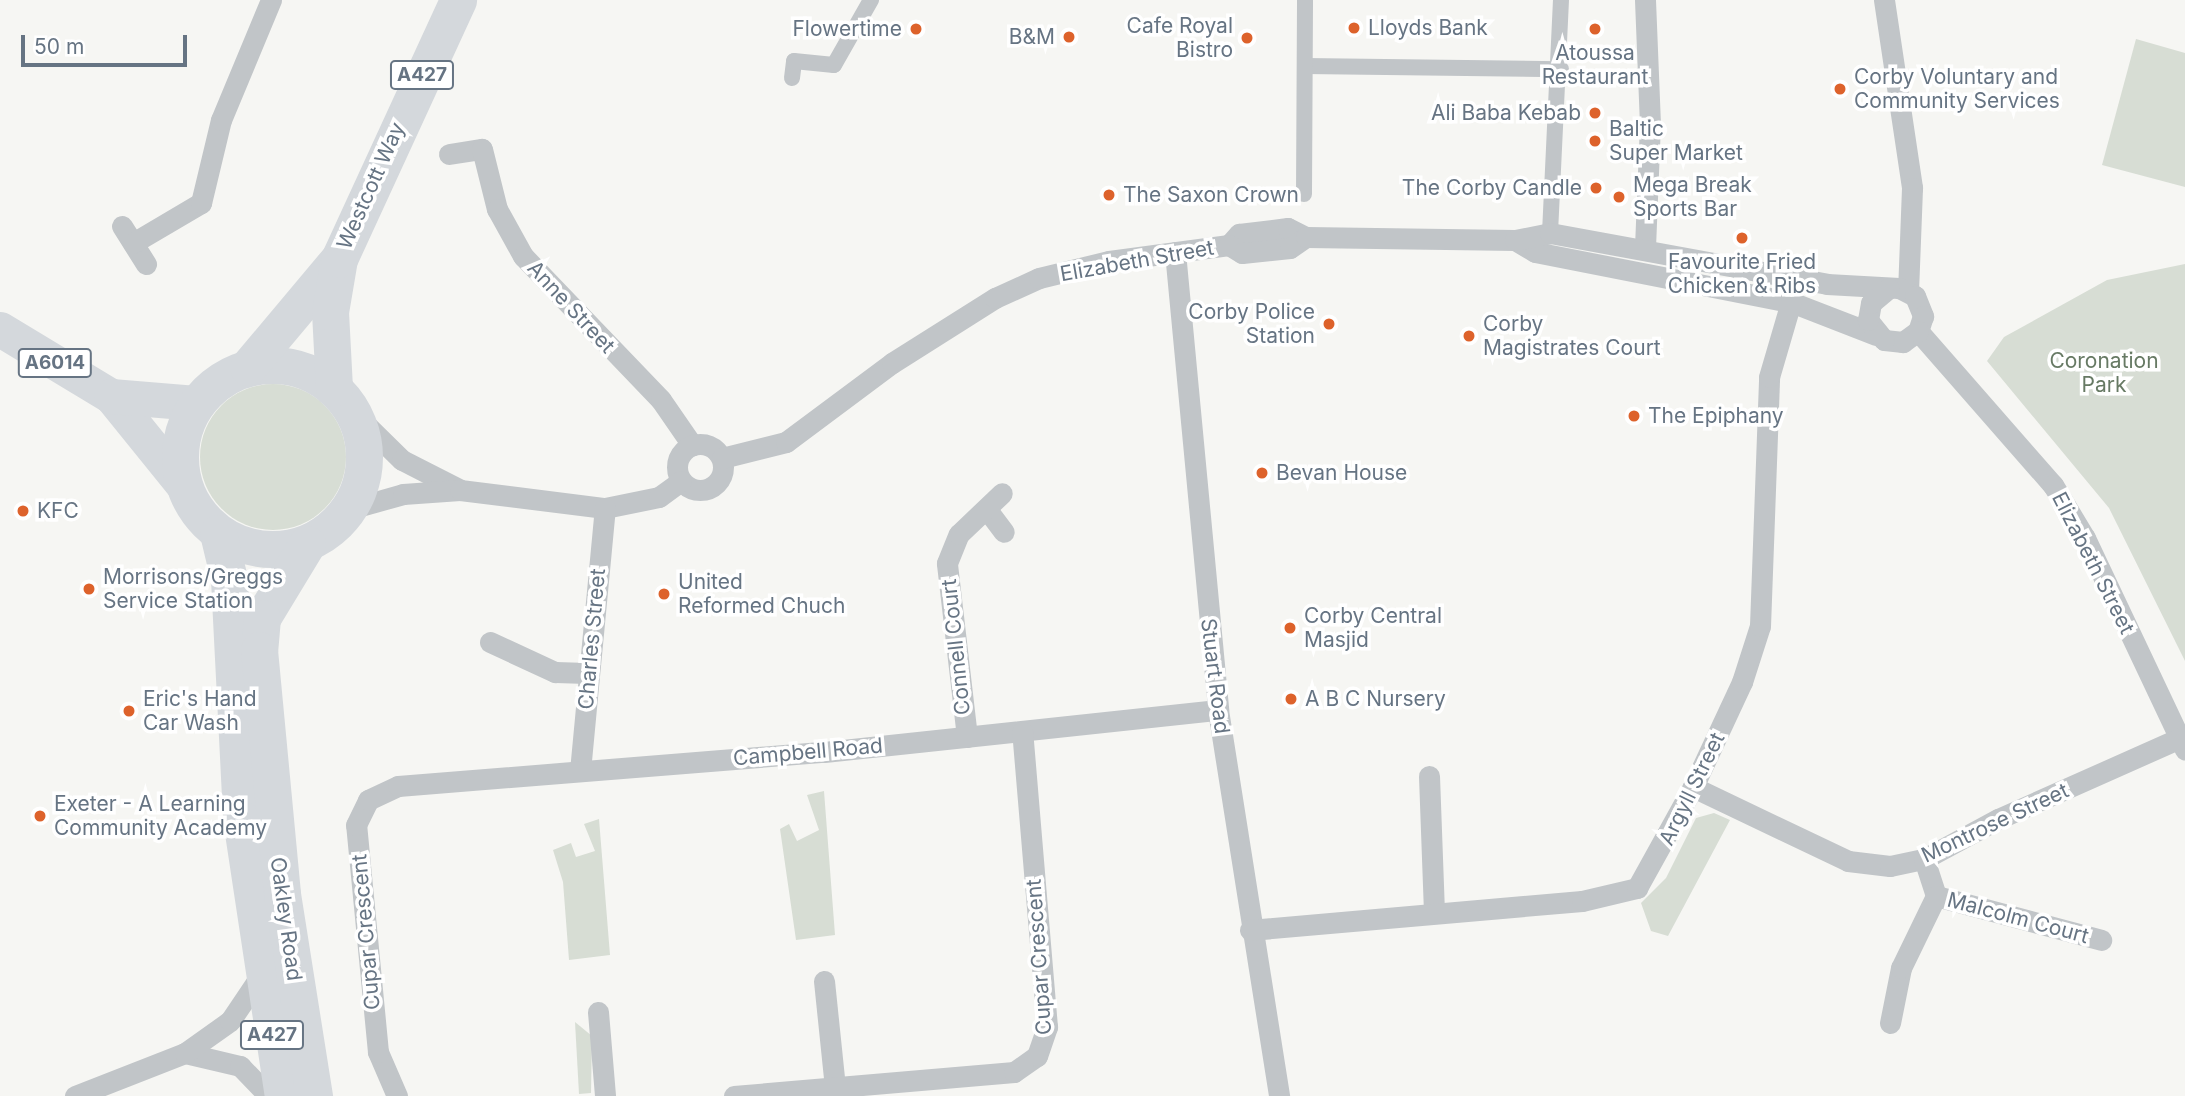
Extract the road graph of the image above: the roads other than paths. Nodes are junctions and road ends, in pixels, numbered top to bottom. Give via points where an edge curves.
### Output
1 (271, 0) edge
2 (458, 0) edge
3 (871, 0) edge
4 (1305, 0) edge
5 (1561, 0) edge
6 (1645, 0) edge
7 (1884, 0) edge
8 (1305, 66) junction
9 (1561, 69) junction
10 (799, 79) dead end
11 (449, 154) dead end
12 (1304, 194) dead end
13 (1550, 233) junction
14 (1515, 240) junction
15 (1645, 248) junction
16 (1175, 252) junction
17 (339, 259) junction
18 (146, 264) dead end
19 (1898, 289) junction
20 (1791, 302) junction
21 (0, 329) edge
22 (1917, 331) junction
23 (1876, 335) junction
24 (248, 367) junction
25 (111, 396) junction
26 (344, 400) junction
27 (196, 402) junction
28 (692, 445) junction
29 (722, 458) junction
30 (681, 481) junction
31 (184, 486) junction
32 (460, 490) junction
33 (1002, 493) dead end
34 (605, 508) junction
35 (350, 509) junction
36 (988, 511) junction
37 (1004, 532) dead end
38 (218, 533) junction
39 (307, 544) junction
40 (490, 642) dead end
41 (587, 673) junction
42 (1218, 710) junction
43 (1022, 732) junction
44 (967, 737) junction
45 (2182, 745) edge
46 (580, 771) junction
47 (1429, 776) dead end
48 (398, 786) joint
49 (1693, 788) junction
50 (1924, 859) junction
51 (1936, 895) junction
52 (1434, 910) junction
53 (1250, 930) junction
54 (2101, 940) dead end
55 (261, 975) junction
56 (824, 981) dead end
57 (598, 1012) dead end
58 (1890, 1023) dead end
59 (185, 1053) junction
60 (835, 1087) junction
61 (75, 1096) edge
62 (269, 1096) edge
63 (283, 1096) edge
64 (314, 1096) edge
65 (397, 1096) edge
66 (605, 1096) edge
67 (734, 1096) edge
68 (1279, 1096) edge

1 - 18 street via 221,120 201,202 127,235
2 - 17 highway, Westcott Way / A427
3 - 10 street via 834,65 794,61
4 - 8 street
5 - 9 street
6 - 15 street via 1650,124
7 - 19 street via 1912,188
8 - 9 street
8 - 12 street
9 - 13 street
11 - 28 street, Anne Street via 482,149 497,209 523,256 661,400
13 - 14 street
13 - 15 street
14 - 16 street, Elizabeth Street via 1306,237 1287,229 1239,233 1229,245
14 - 20 street via 1535,252
15 - 19 street via 1827,284
16 - 29 street, Elizabeth Street via 1039,278 995,298 892,363 786,442
16 - 42 street, Stuart Road
17 - 24 highway, Westcott Way / A427
17 - 26 highway, Westcott Way / A427 via 330,312
19 - 22 street via 1922,308
19 - 23 street via 1868,311
20 - 23 street
20 - 49 street, Argyll Street via 1769,377 1760,626
21 - 25 main road, A6014
22 - 23 street via 1893,343
22 - 45 street, Elizabeth Street via 2053,485 2085,538
24 - 26 highway via 292,368
24 - 27 highway
25 - 27 main road, A6014
25 - 31 main road, A6014
26 - 32 street via 402,460
26 - 35 highway via 364,443 363,475
27 - 31 highway via 179,454
28 - 29 street via 710,446
28 - 30 street via 677,464
29 - 30 street via 716,485 697,491
30 - 34 street via 659,497
31 - 38 highway
32 - 34 street
32 - 35 street via 403,494
33 - 36 street, Connell Court
34 - 41 street, Charles Street
35 - 39 highway
36 - 37 street
36 - 44 street, Connell Court via 959,534 947,563
38 - 39 highway via 243,546 275,551
38 - 55 highway, Oakley Road / A427 via 227,556 236,761
39 - 64 highway, Oakley Road / A427 via 262,618 259,650 282,894
40 - 41 street via 555,672
41 - 46 street, Charles Street
42 - 43 street, Campbell Road
42 - 53 street, Stuart Road
43 - 44 street, Campbell Road
43 - 60 street, Cupar Crescent via 1045,1045 1014,1072
44 - 46 street, Campbell Road
45 - 50 street, Montrose Street via 1998,819
46 - 48 street, Campbell Road
47 - 52 street
48 - 65 street, Cupar Crescent via 368,800 356,825 378,1052
49 - 50 street, Montrose Street via 1848,861 1890,866
49 - 52 street, Argyll Street via 1637,888 1582,901
50 - 51 street, Malcolm Court
51 - 54 street, Malcolm Court
51 - 58 street, Malcolm Court via 1893,966
52 - 53 street, Argyll Street
53 - 68 street, Stuart Road
55 - 59 street via 230,1021
55 - 63 highway, Oakley Road / A427
56 - 60 street
57 - 66 street
59 - 61 street
59 - 62 street via 240,1066
60 - 67 street, Cupar Crescent

